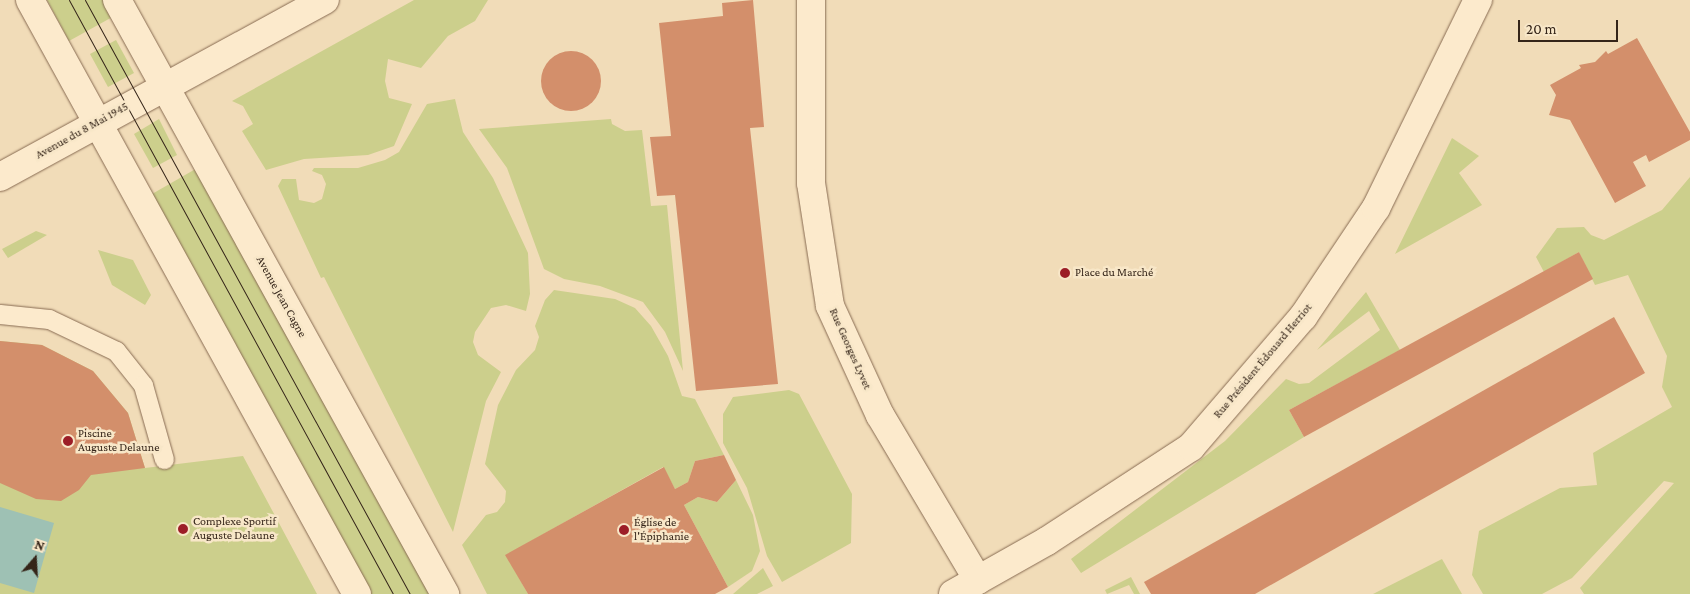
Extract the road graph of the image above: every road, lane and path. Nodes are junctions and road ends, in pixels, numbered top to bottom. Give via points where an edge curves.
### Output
1 (30, 0) edge
2 (117, 0) edge
3 (325, 0) edge
4 (811, 0) edge
5 (1478, 0) edge
6 (164, 86) junction
7 (97, 123) junction
8 (0, 177) edge
9 (0, 314) edge
10 (164, 458) dead end
11 (978, 580) junction
12 (358, 594) edge
13 (445, 594) edge
14 (952, 594) edge

1 - 7 street
2 - 6 street, Avenue Jean Cagne
3 - 6 street, Avenue du 8 Mai 1945
4 - 11 street, Rue Georges Lyvet via 811,183 830,306 880,415
5 - 11 street, Rue Président Édouard Herriot via 1376,208 1303,317 1197,440 1047,541
6 - 7 street, Avenue du 8 Mai 1945
6 - 13 street, Avenue Jean Cagne
7 - 8 street, Avenue du 8 Mai 1945
7 - 12 street via 136,188
9 - 10 lane via 50,319 116,351 143,386
11 - 14 street, Rue Président Édouard Herriot

